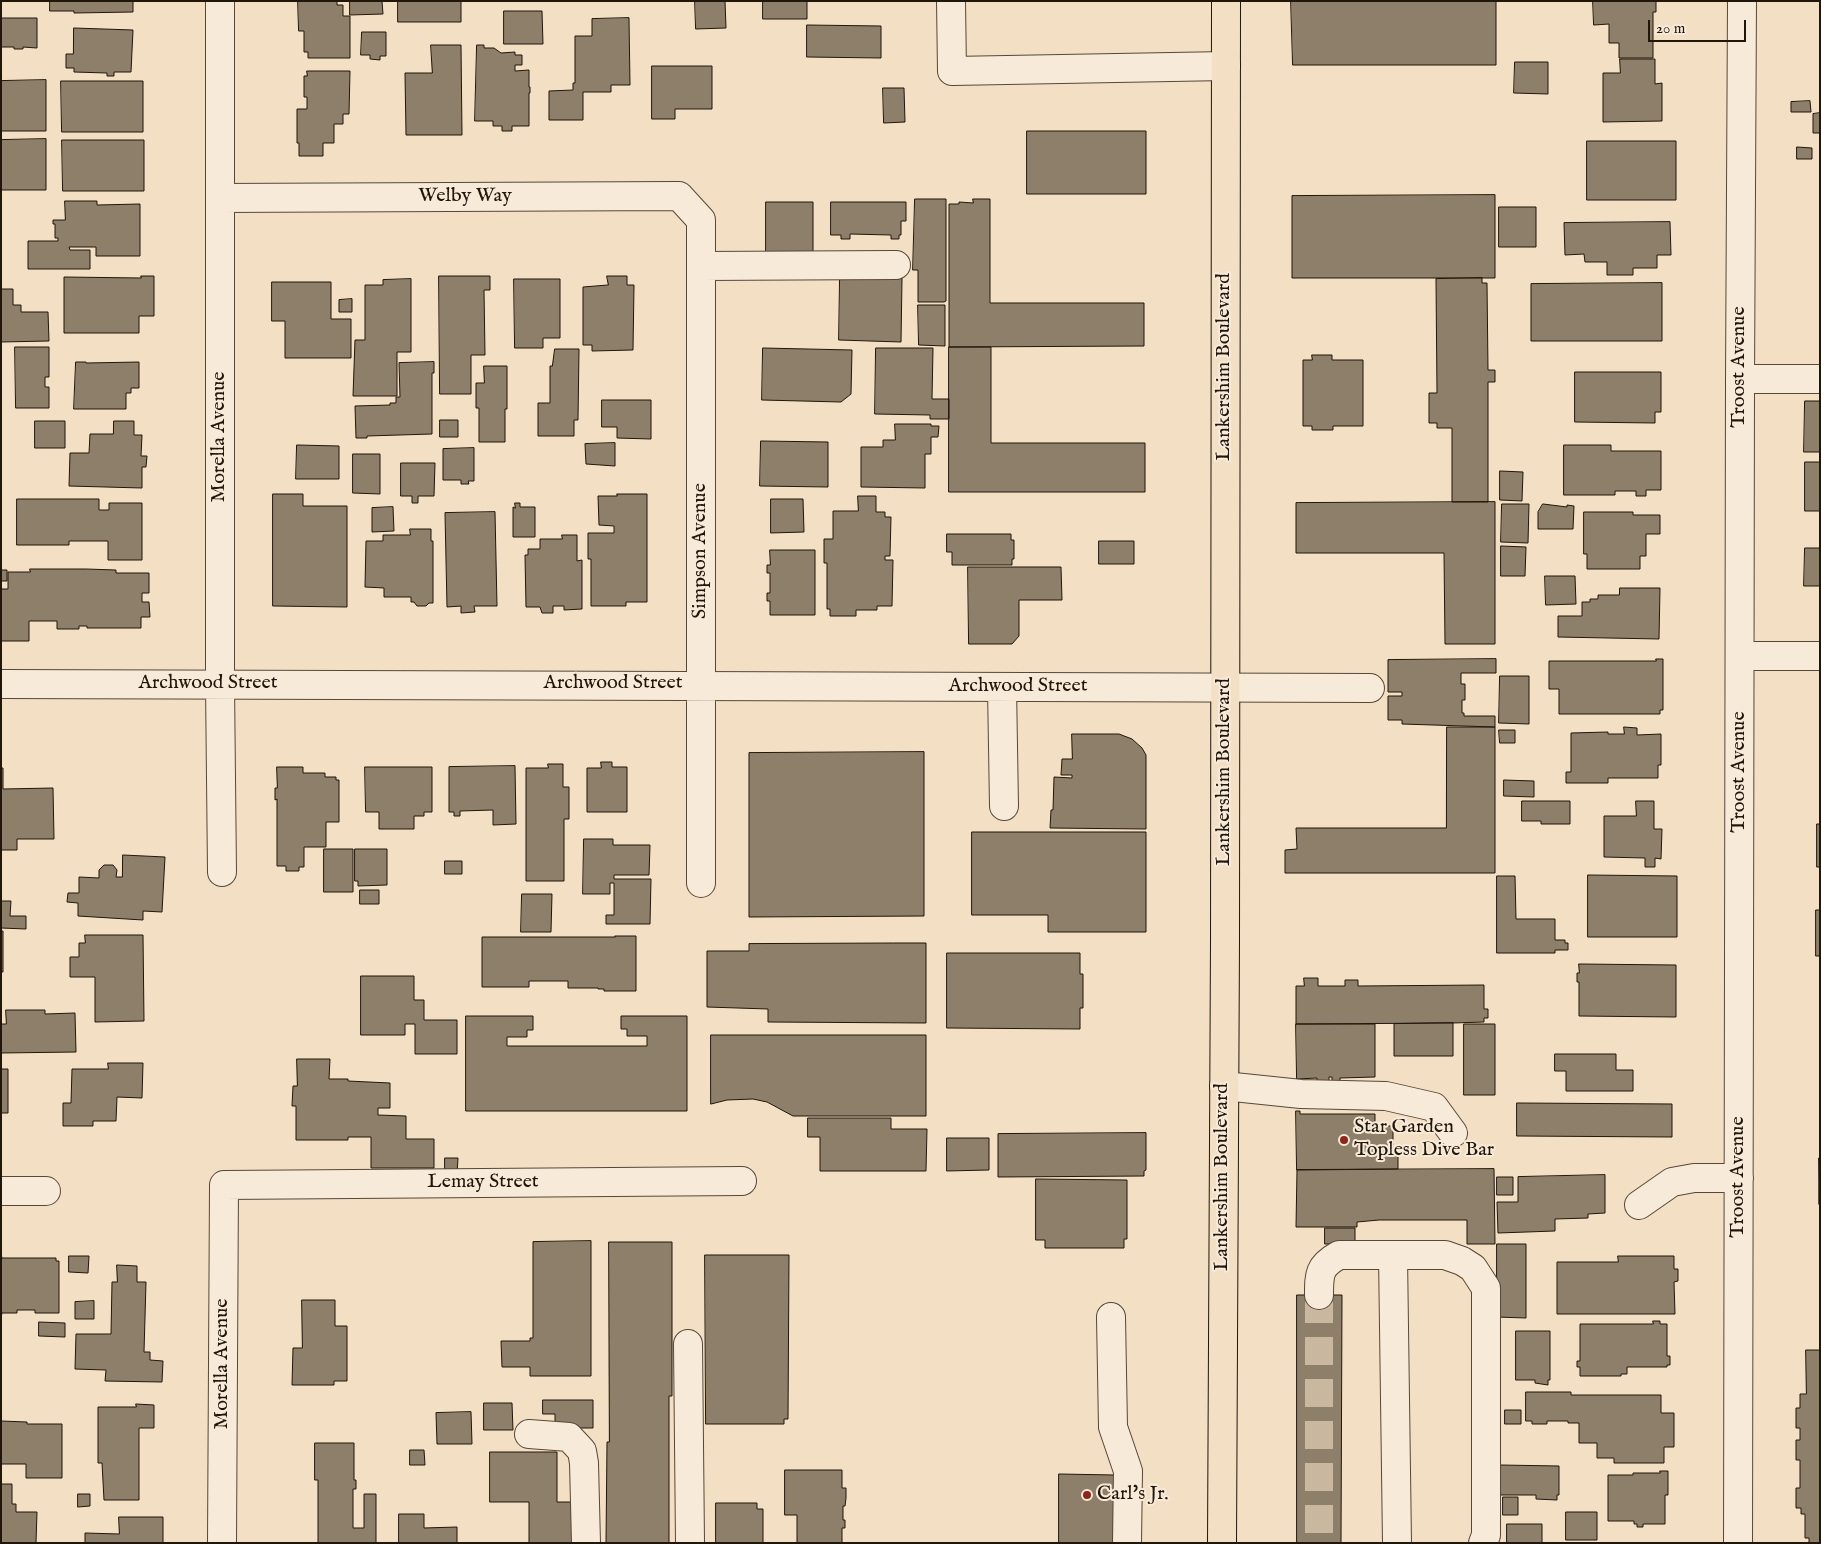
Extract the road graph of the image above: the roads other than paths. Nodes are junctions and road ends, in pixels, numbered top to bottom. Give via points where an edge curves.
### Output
1 (220, 1) edge
2 (951, 1) edge
3 (1226, 1) edge
4 (1742, 1) edge
5 (1226, 66) junction
6 (220, 198) junction
7 (701, 220) joint
8 (896, 264) dead end
9 (701, 266) junction
10 (1740, 379) junction
11 (1820, 379) edge
12 (1740, 656) junction
13 (1820, 656) edge
14 (1, 684) edge
15 (220, 684) junction
16 (700, 684) junction
17 (1002, 687) junction
18 (1225, 687) junction
19 (1370, 688) dead end
20 (1004, 806) dead end
21 (222, 872) dead end
22 (700, 883) dead end
23 (1224, 1086) junction
24 (1453, 1132) dead end
25 (1739, 1178) junction
26 (742, 1181) dead end
27 (224, 1185) joint
28 (1, 1191) edge
29 (46, 1191) dead end
30 (1639, 1205) dead end
31 (1393, 1255) junction
32 (1486, 1288) junction
33 (1319, 1295) tunnel mouth
34 (1112, 1317) dead end
35 (688, 1344) dead end
36 (528, 1434) dead end
37 (222, 1543) edge
38 (586, 1543) edge
39 (690, 1543) edge
40 (1127, 1543) edge
41 (1222, 1543) edge
42 (1397, 1543) edge
43 (1474, 1543) edge
44 (1483, 1543) edge
45 (1738, 1543) edge

1 - 6 street, Morella Avenue
2 - 5 street via 952,70
3 - 5 main road, Lankershim Boulevard
4 - 10 street, Troost Avenue
5 - 18 main road, Lankershim Boulevard
6 - 7 street, Welby Way via 678,196
6 - 15 street, Morella Avenue
7 - 9 street, Simpson Avenue
8 - 9 street
9 - 16 street, Simpson Avenue
10 - 11 street
10 - 12 street, Troost Avenue
12 - 13 street
12 - 25 street, Troost Avenue
14 - 15 street, Archwood Street
15 - 16 street, Archwood Street
15 - 21 street, Morella Avenue
16 - 17 street, Archwood Street
16 - 22 street, Simpson Avenue
17 - 18 street, Archwood Street
17 - 20 street
18 - 19 street, Archwood Street
18 - 23 main road, Lankershim Boulevard
23 - 24 street via 1302,1094 1386,1096 1434,1107
23 - 41 main road, Lankershim Boulevard
25 - 30 street via 1694,1178 1672,1182
25 - 45 street, Troost Avenue
26 - 27 street, Lemay Street
27 - 37 street, Morella Avenue
28 - 29 street
31 - 32 street via 1445,1255 1462,1261 1474,1268
31 - 33 street via 1339,1255 1328,1261 1319,1276
31 - 42 street
32 - 43 street via 1474,1322
32 - 44 street via 1486,1535
34 - 40 street via 1113,1427 1128,1471
35 - 39 street
36 - 38 street via 569,1437 582,1451

